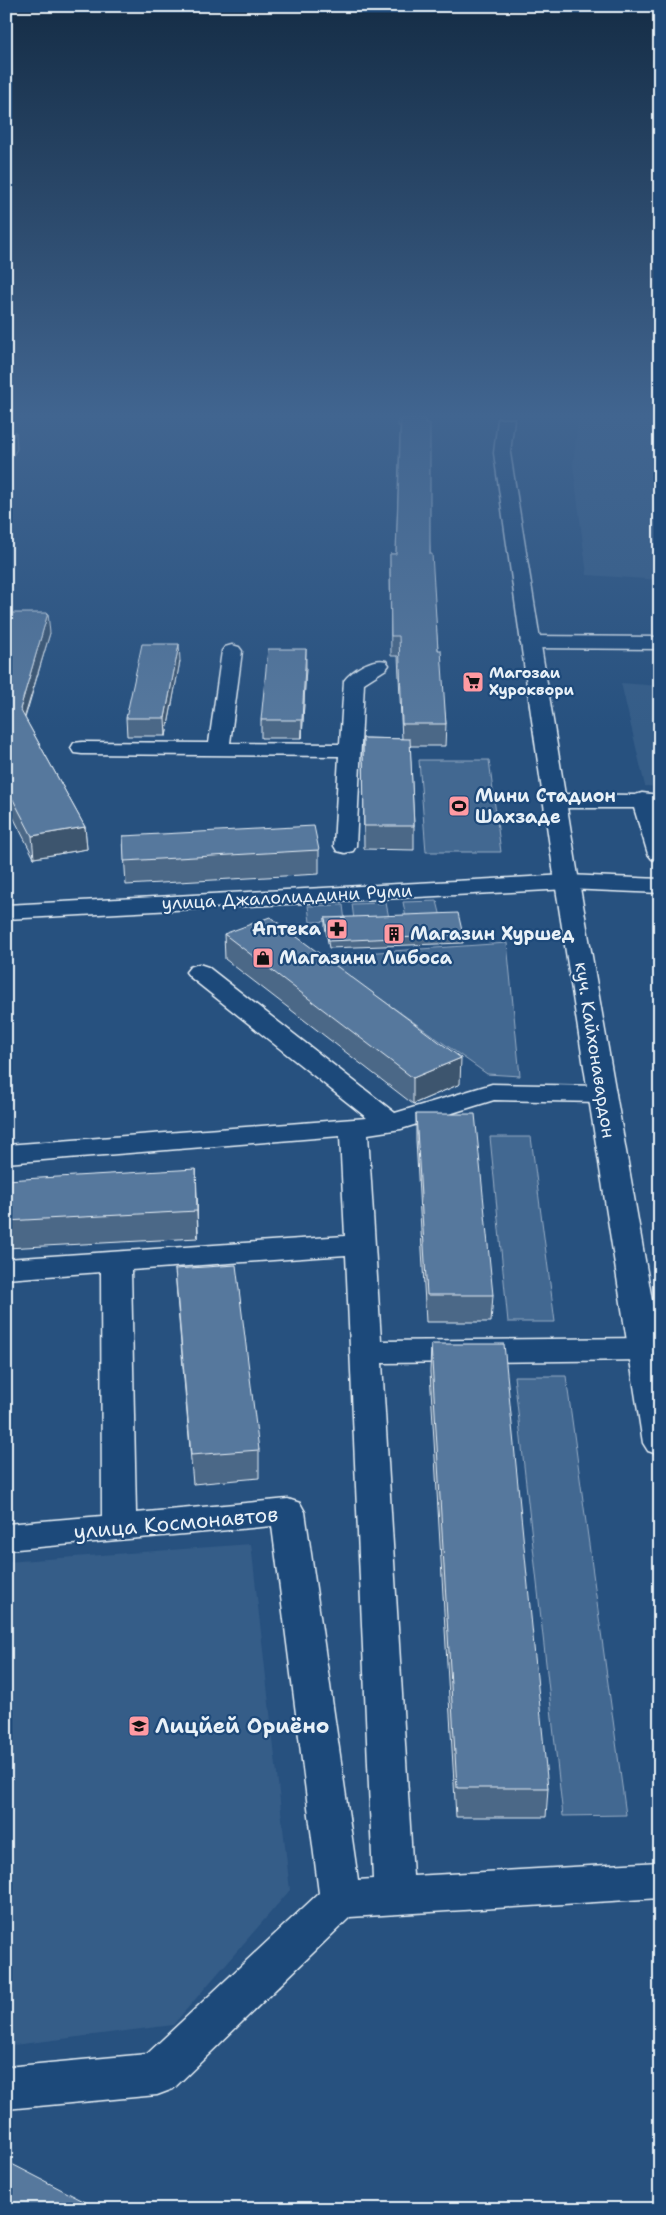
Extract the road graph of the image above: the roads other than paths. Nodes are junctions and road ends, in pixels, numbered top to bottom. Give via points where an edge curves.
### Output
1 (512, 522) edge
2 (530, 642) junction
3 (660, 643) edge
4 (232, 652) dead end
5 (379, 665) dead end
6 (82, 748) dead end
7 (219, 749) junction
8 (350, 750) junction
9 (554, 801) junction
10 (651, 801) edge
11 (345, 846) dead end
12 (660, 854) edge
13 (567, 882) junction
14 (660, 886) edge
15 (6, 912) edge
16 (199, 972) dead end
17 (602, 1094) junction
18 (391, 1123) junction
19 (354, 1128) junction
20 (6, 1154) edge
21 (360, 1244) junction
22 (116, 1261) junction
23 (6, 1269) edge
24 (644, 1349) junction
25 (366, 1352) junction
26 (660, 1443) edge
27 (120, 1527) junction
28 (6, 1537) edge
29 (660, 1880) edge
30 (394, 1896) junction
31 (340, 1899) junction
32 (6, 2088) edge

1 - 2 street, куч. Кайхонавардон
2 - 3 street
2 - 9 street, куч. Кайхонавардон
4 - 7 street
5 - 8 street via 354,681
6 - 7 street
7 - 8 street
8 - 11 street
9 - 10 street
9 - 13 street, куч. Кайхонавардон
10 - 12 street
13 - 14 street, улица Джалолиддини Руми
13 - 15 street, улица Джалолиддини Руми
13 - 17 street, куч. Кайхонавардон
16 - 18 street
17 - 18 street via 492,1092
17 - 24 street, куч. Кайхонавардон
18 - 19 street
19 - 20 street
19 - 21 street
21 - 22 street
21 - 25 street
22 - 23 street
22 - 27 street
24 - 25 street
24 - 26 street, куч. Кайхонавардон
25 - 30 street
27 - 28 street, улица Космонавтов
27 - 31 street, улица Космонавтов via 288,1512
29 - 30 street
30 - 31 street
31 - 32 street via 157,2074

